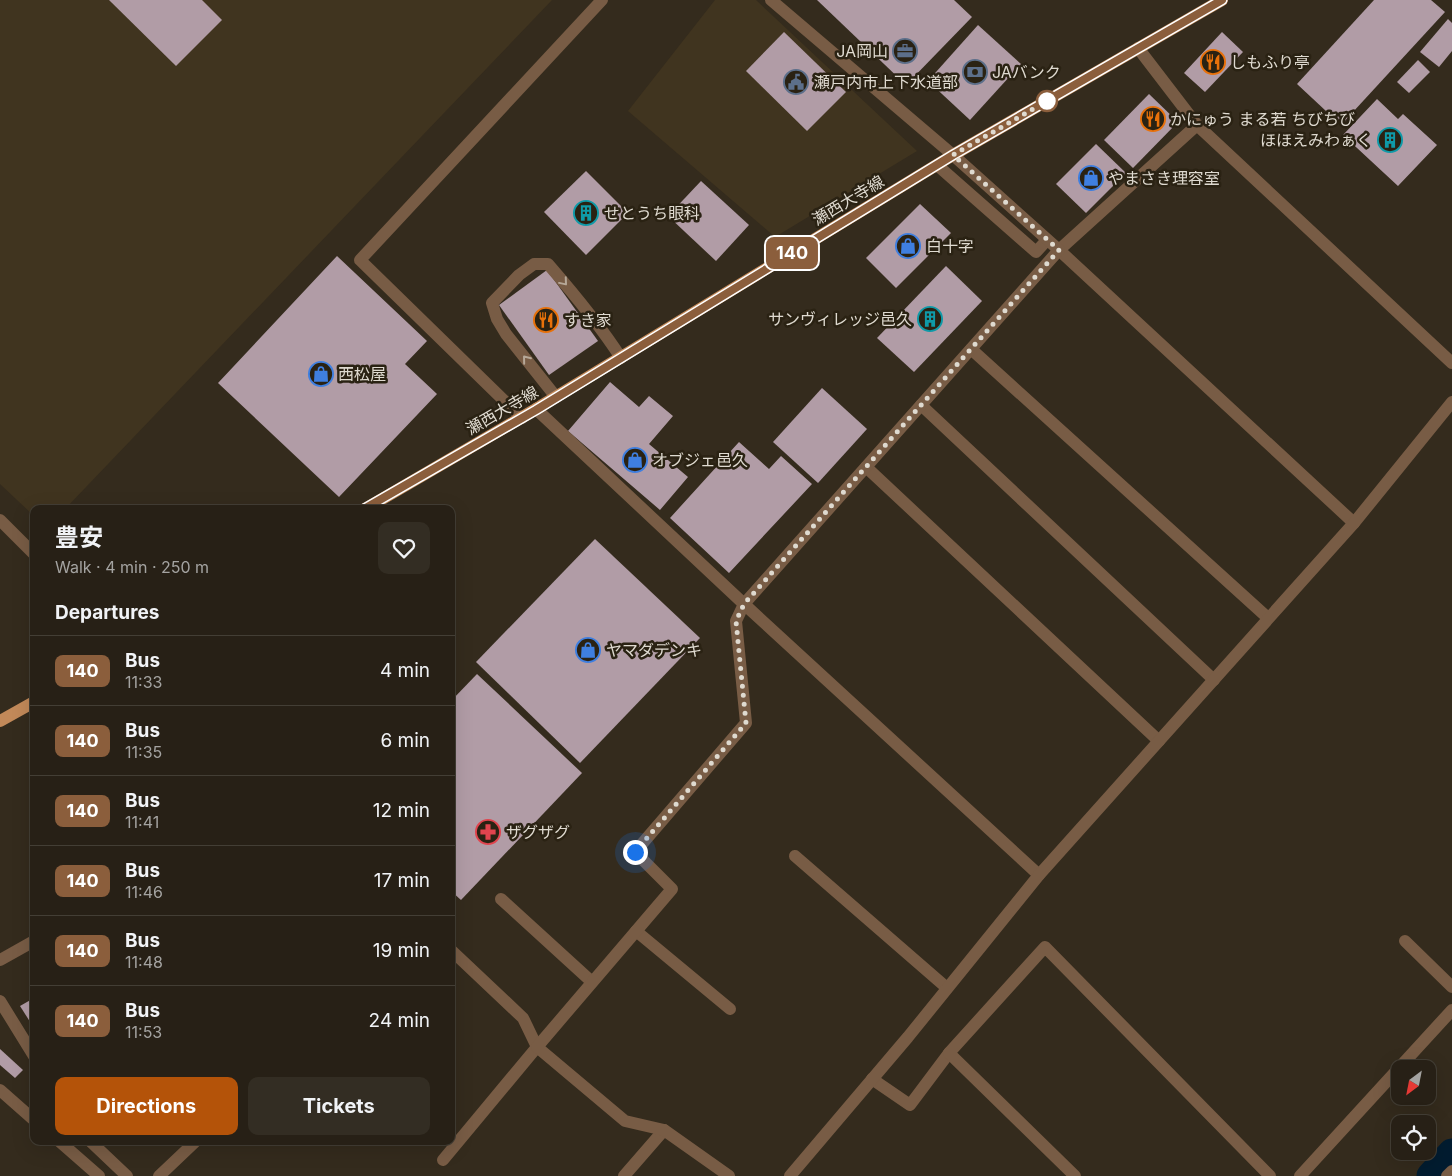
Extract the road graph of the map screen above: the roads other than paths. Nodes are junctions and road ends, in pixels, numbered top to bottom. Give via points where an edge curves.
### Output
1 (602, 0) edge
2 (771, 0) edge
3 (1222, 0) edge
4 (1138, 48) junction
5 (1197, 125) junction
6 (953, 155) junction
7 (937, 165) junction
8 (1047, 240) junction
9 (1059, 250) junction
10 (971, 349) junction
11 (621, 358) junction
12 (1452, 363) edge
13 (556, 397) junction
14 (1452, 402) edge
15 (921, 405) junction
16 (536, 410) junction
17 (522, 418) junction
18 (866, 467) junction
19 (371, 505) edge
20 (0, 520) edge
21 (1354, 524) junction
22 (30, 550) edge
23 (744, 604) junction
24 (1268, 618) junction
25 (1214, 680) junction
26 (30, 704) edge
27 (0, 721) edge
28 (1159, 741) junction
29 (795, 856) dead end
30 (1039, 874) junction
31 (501, 899) dead end
32 (636, 931) junction
33 (1405, 941) dead end
34 (30, 943) edge
35 (455, 954) edge
36 (0, 960) edge
37 (592, 982) junction
38 (1452, 986) edge
39 (947, 988) junction
40 (0, 1001) edge
41 (730, 1009) dead end
42 (1452, 1010) edge
43 (537, 1048) junction
44 (30, 1050) edge
45 (949, 1053) junction
46 (872, 1079) junction
47 (0, 1090) edge
48 (30, 1116) edge
49 (664, 1130) junction
50 (64, 1145) edge
51 (94, 1145) edge
52 (192, 1145) edge
53 (443, 1160) dead end
54 (1452, 1170) edge
55 (99, 1176) edge
56 (127, 1176) edge
57 (159, 1176) edge
58 (624, 1176) edge
59 (729, 1176) edge
60 (790, 1176) edge
61 (1075, 1176) edge
62 (1270, 1176) edge
63 (1300, 1176) edge
64 (1447, 1176) edge

1 - 17 street via 360,260
2 - 6 street
3 - 4 main road, 瀬西大寺線
4 - 5 street
4 - 6 main road, 瀬西大寺線
5 - 9 street
5 - 12 street
6 - 7 main road, 瀬西大寺線
6 - 8 street
7 - 8 street via 1036,252
7 - 11 main road, 瀬西大寺線
8 - 9 street
9 - 10 street
9 - 21 street
10 - 15 street
10 - 24 street
11 - 13 main road, 瀬西大寺線
13 -> 11 street via 506,334 492,303 534,264 548,264
13 - 16 main road, 瀬西大寺線
14 - 21 street
15 - 18 street
15 - 25 street
16 - 17 main road, 瀬西大寺線
16 - 23 street
17 - 19 main road, 瀬西大寺線
18 - 23 street
18 - 28 street
20 - 22 street
21 - 24 street
23 - 30 street
23 - 32 street via 736,621 746,723 635,852 672,889
24 - 25 street
25 - 28 street
26 - 27 main road
28 - 30 street
29 - 39 street
30 - 39 street
31 - 37 street
32 - 37 street
32 - 41 street
33 - 38 street
34 - 36 street
35 - 43 street via 523,1018
37 - 43 street
39 - 46 street
40 - 44 street
42 - 63 street
43 - 49 street via 625,1121
43 - 53 street
45 - 46 street via 910,1105
45 - 61 street
45 - 62 street via 1045,947
46 - 60 street
47 - 48 street
49 - 58 street
49 - 59 street
50 - 55 street
51 - 56 street
52 - 57 street
54 - 64 street

